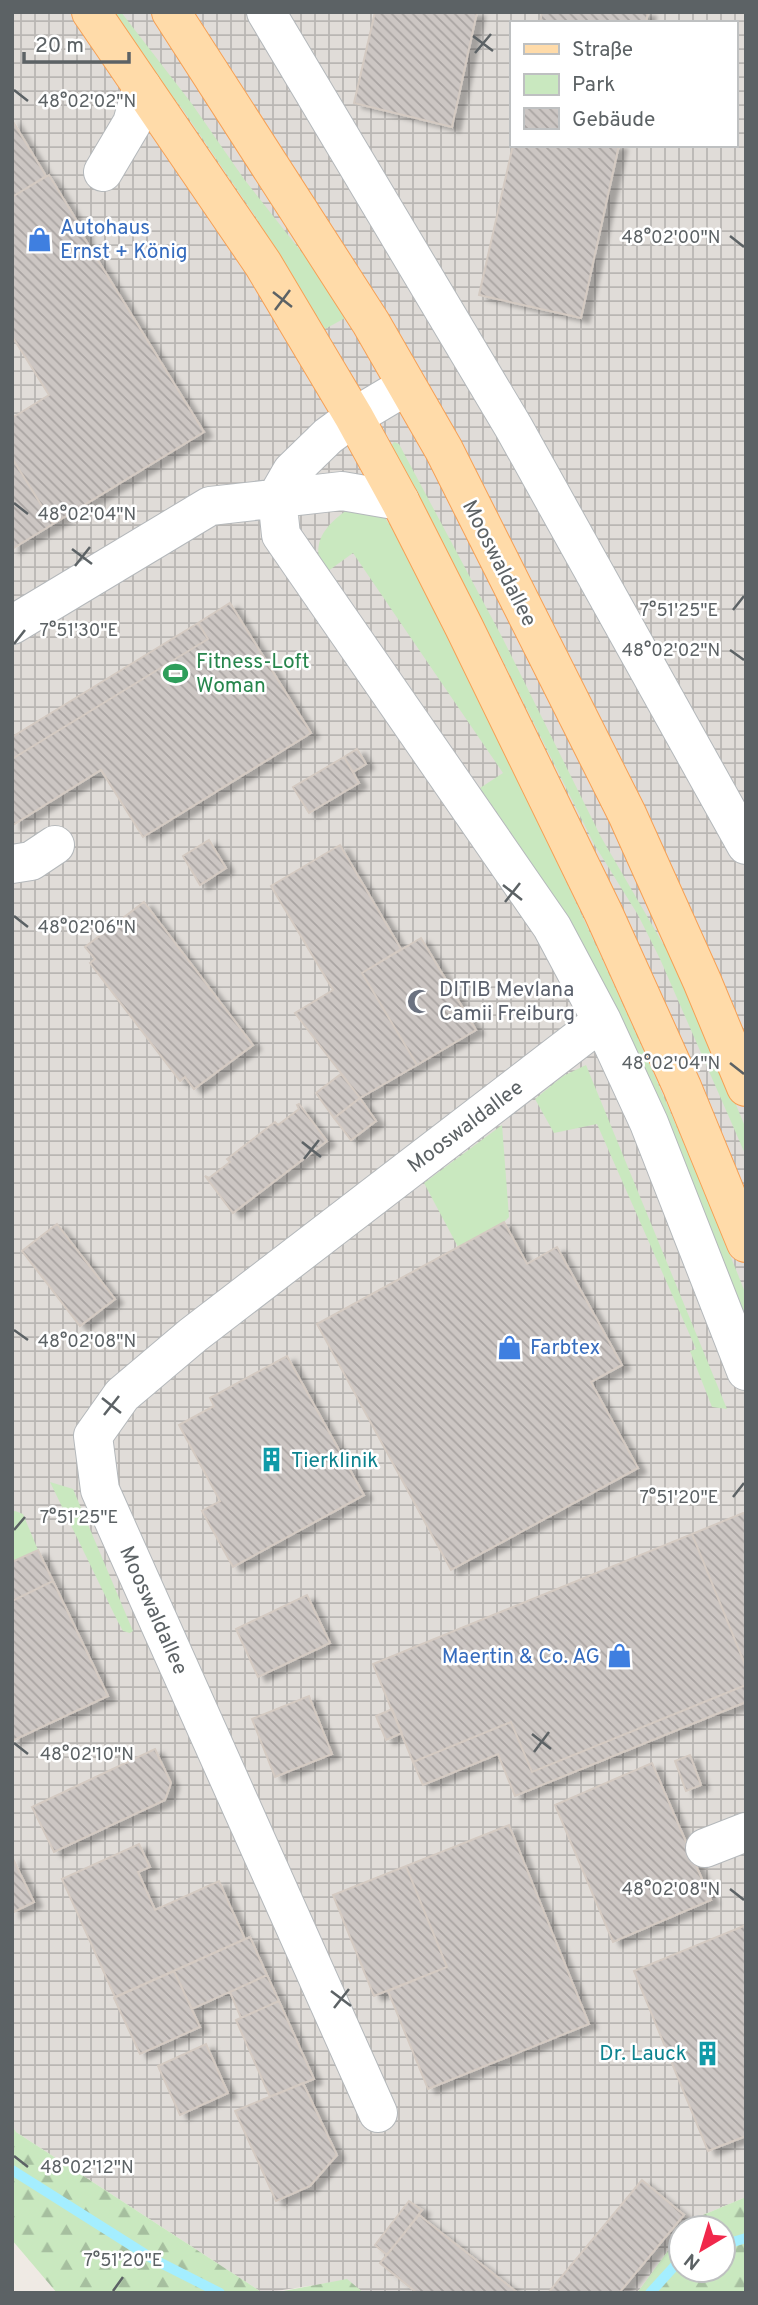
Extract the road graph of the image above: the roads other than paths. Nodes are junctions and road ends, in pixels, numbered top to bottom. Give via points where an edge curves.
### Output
1 (91, 12) edge
2 (171, 12) edge
3 (266, 12) edge
4 (142, 87) junction
5 (103, 172) dead end
6 (406, 386) junction
7 (354, 417) junction
8 (277, 497) junction
9 (400, 501) junction
10 (12, 625) edge
11 (55, 845) dead end
12 (746, 845) edge
13 (12, 864) edge
14 (602, 1021) junction
15 (746, 1087) edge
16 (746, 1243) edge
17 (746, 1371) edge
18 (746, 1832) edge
19 (705, 1848) dead end
20 (378, 2113) dead end

1 - 4 main road
2 - 6 main road, Mooswaldallee via 371,323
3 - 12 street via 514,428
4 - 5 street via 132,122
4 - 7 main road via 263,264
6 - 7 street
6 - 15 main road, Mooswaldallee via 443,450 627,814
7 - 8 street via 292,471
7 - 9 main road
8 - 9 street via 342,491
8 - 10 street via 210,506
8 - 14 street via 281,535 552,927
9 - 16 main road via 603,912
11 - 13 street via 32,861
14 - 17 street via 649,1123
14 - 20 street, Mooswaldallee via 193,1335 122,1395 93,1436 100,1490
18 - 19 street

